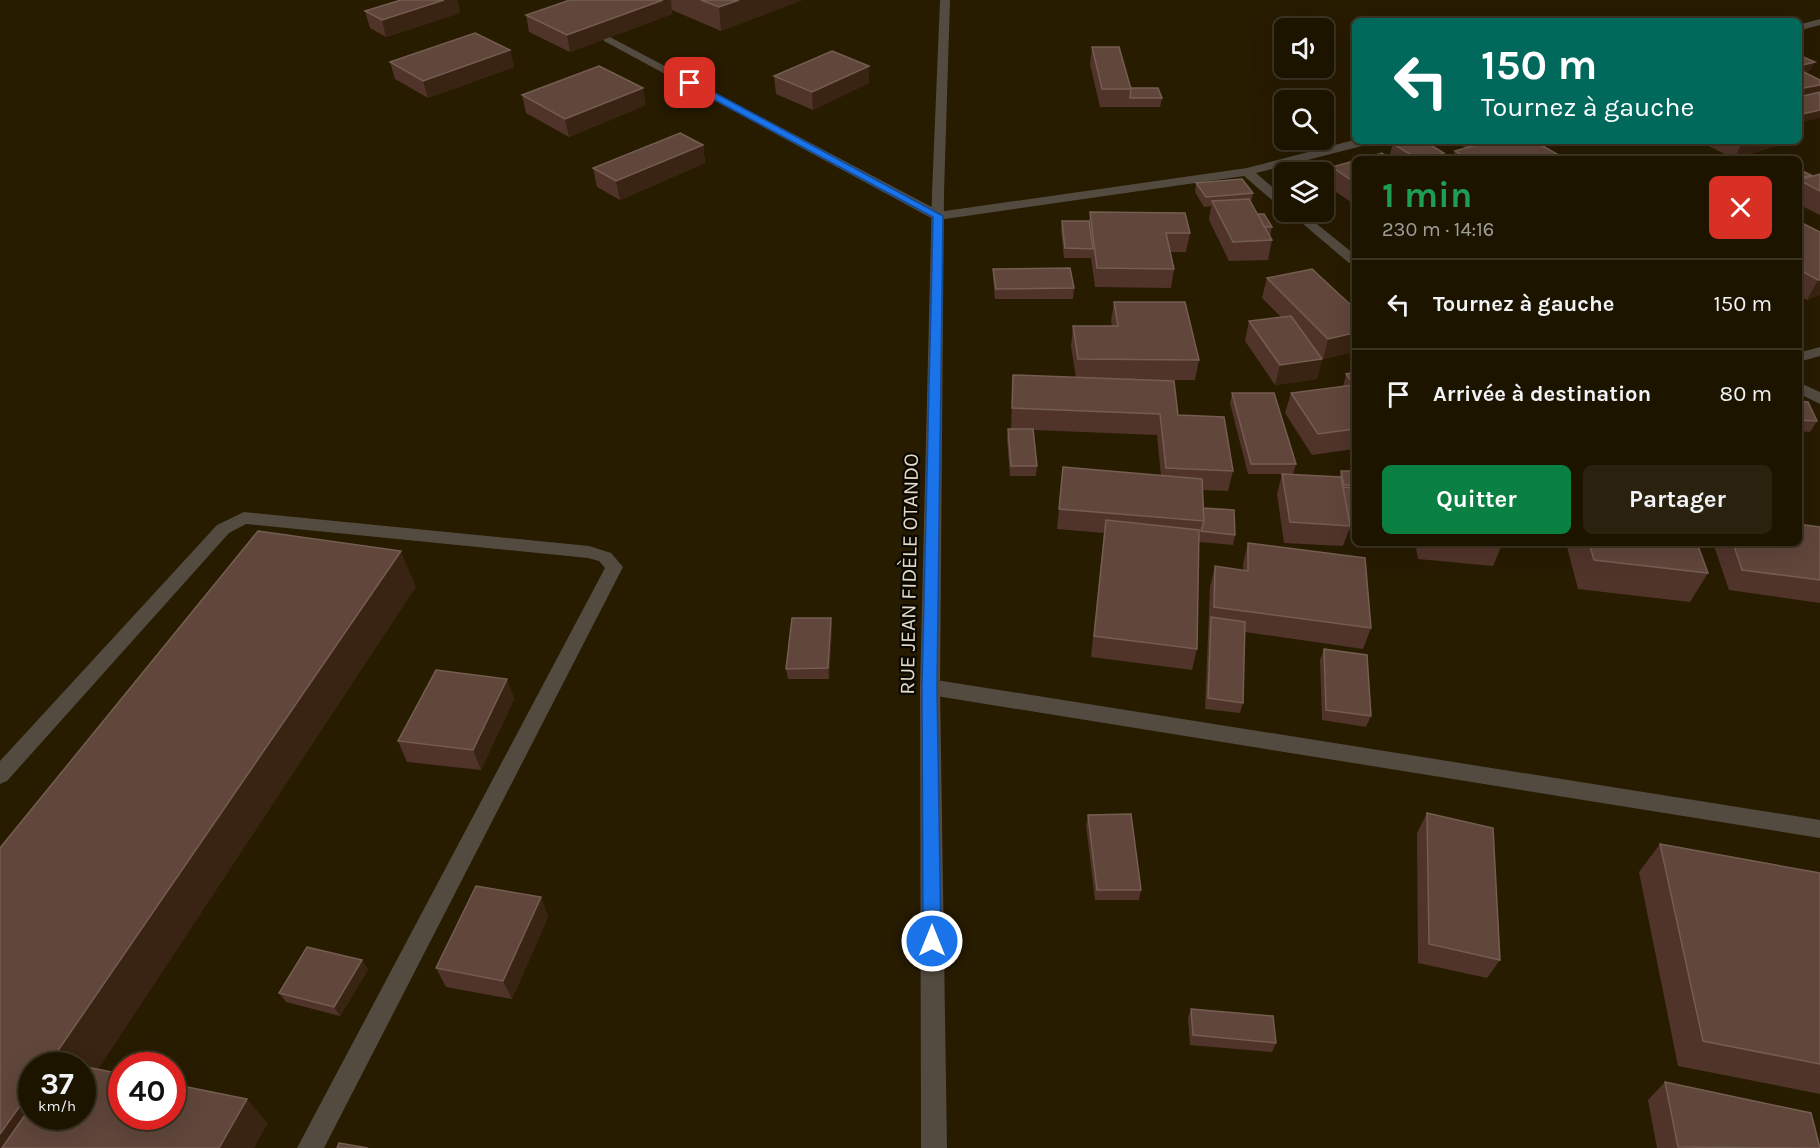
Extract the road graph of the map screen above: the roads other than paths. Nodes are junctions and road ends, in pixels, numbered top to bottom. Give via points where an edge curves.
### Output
1 (945, 0) edge
2 (1820, 22) edge
3 (1802, 27) edge
4 (608, 39) edge
5 (1354, 144) edge
6 (1247, 172) junction
7 (1274, 195) edge
8 (938, 216) junction
9 (1307, 222) edge
10 (1352, 258) edge
11 (1820, 351) edge
12 (1802, 357) edge
13 (1802, 388) edge
14 (1820, 399) edge
15 (930, 687) junction
16 (0, 775) edge
17 (1820, 829) edge
18 (310, 1148) edge
19 (934, 1148) edge

1 - 8 street, RUE JEAN FIDÈLE OTANDO
2 - 3 street
4 - 8 street
5 - 6 street
6 - 7 street
6 - 8 street
8 - 15 street, RUE JEAN FIDÈLE OTANDO
9 - 10 street
11 - 12 street
13 - 14 street
15 - 17 street
15 - 19 street, RUE JEAN FIDÈLE OTANDO
16 - 18 street via 224,529 244,518 589,552 605,557 614,567

